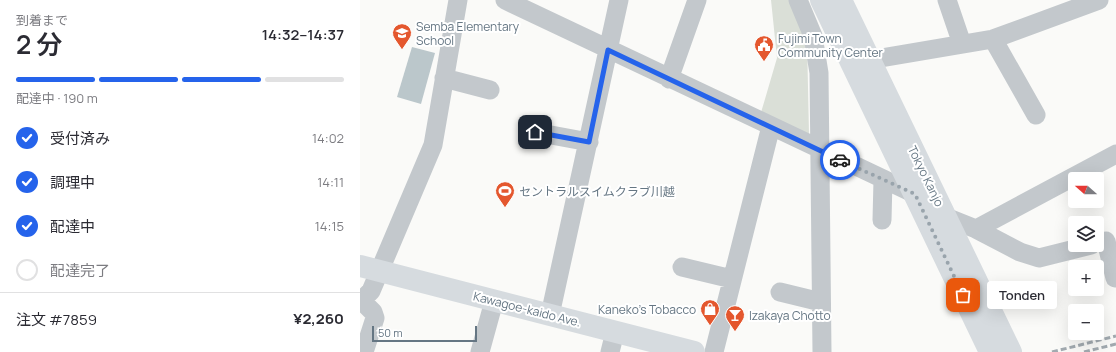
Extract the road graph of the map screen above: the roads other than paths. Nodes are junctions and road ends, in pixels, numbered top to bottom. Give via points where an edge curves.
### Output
1 (458, 0) edge
2 (505, 0) edge
3 (619, 0) edge
4 (697, 0) edge
5 (798, 0) edge
6 (820, 0) edge
7 (841, 0) edge
8 (947, 0) edge
9 (1098, 0) edge
10 (993, 39) junction
11 (962, 44) junction
12 (608, 50) junction
13 (869, 60) junction
14 (444, 78) junction
15 (669, 79) junction
16 (490, 90) dead end
17 (1036, 115) dead end
18 (771, 126) junction
19 (535, 132) dead end
20 (589, 142) junction
21 (819, 150) junction
22 (1116, 154) edge
23 (883, 180) junction
24 (915, 194) junction
25 (946, 218) junction
26 (882, 220) dead end
27 (976, 229) junction
28 (1104, 248) edge
29 (1068, 251) edge
30 (682, 267) dead end
31 (369, 268) edge
32 (1115, 278) dead end
33 (732, 279) junction
34 (780, 292) dead end
35 (494, 301) junction
36 (361, 302) edge
37 (821, 302) junction
38 (550, 315) junction
39 (613, 342) edge
40 (1003, 351) edge
41 (364, 352) edge
42 (480, 352) edge
43 (694, 352) edge
44 (714, 352) edge
45 (822, 352) edge

1 - 14 street
2 - 12 street
3 - 12 street
4 - 15 street
5 - 21 street via 817,52
6 - 24 main road, Tokyo Kanjo
7 - 13 main road, Tokyo Kanjo
8 - 11 street
9 - 10 street
10 - 11 street
10 - 17 street
11 - 13 street
12 - 15 street
12 - 20 street
13 - 25 main road, Tokyo Kanjo
14 - 16 street
14 - 31 street via 433,145
15 - 18 street
18 - 21 street
18 - 33 street
19 - 20 street
20 - 38 street
21 - 23 street
21 - 37 street
22 - 27 street
23 - 24 street
23 - 26 street
24 - 40 main road, Tokyo Kanjo
25 - 27 street
25 - 40 main road, Tokyo Kanjo
27 - 29 street via 1020,252 1039,258
28 - 32 street
30 - 33 street
31 - 35 main road, Kawagoe-kaido Ave.
31 - 36 street via 371,291
33 - 44 street
34 - 37 street
35 - 38 main road, Kawagoe-kaido Ave.
35 - 42 street
36 - 41 street via 373,312 375,318
37 - 45 street
38 - 39 main road, Kawagoe-kaido Ave.
39 - 43 main road, Kawagoe-kaido Ave.

